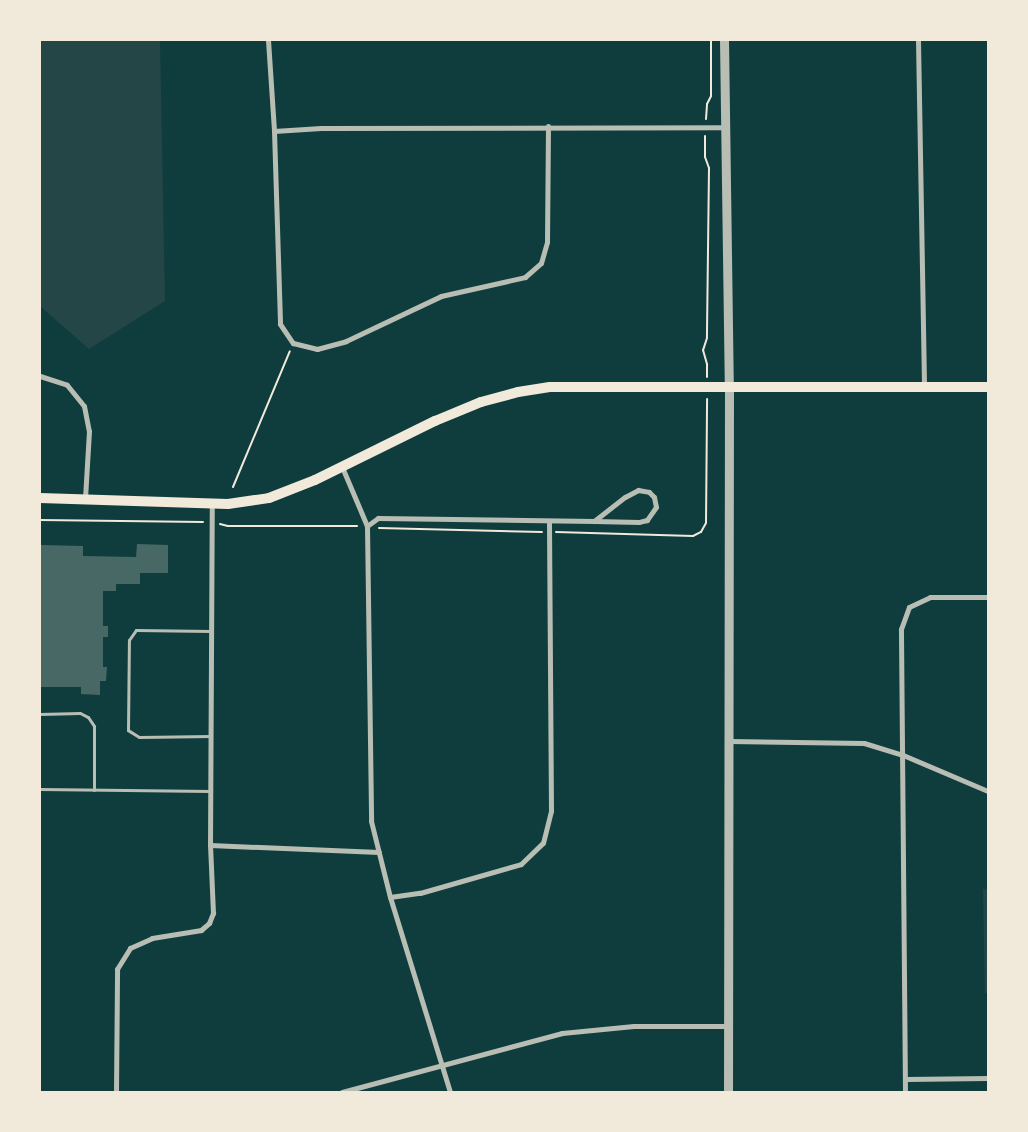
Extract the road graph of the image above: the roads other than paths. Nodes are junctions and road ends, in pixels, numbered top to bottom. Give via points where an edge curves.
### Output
1 (268, 40) edge
2 (724, 40) edge
3 (918, 40) edge
4 (548, 126) junction
5 (724, 127) junction
6 (274, 131) junction
7 (40, 376) edge
8 (729, 387) junction
9 (924, 387) junction
10 (988, 387) edge
11 (342, 467) junction
12 (40, 498) edge
13 (85, 498) junction
14 (212, 503) junction
15 (549, 521) junction
16 (594, 521) junction
17 (367, 526) junction
18 (988, 597) edge
19 (211, 631) junction
20 (40, 714) edge
21 (211, 736) junction
22 (729, 741) junction
23 (903, 755) junction
24 (40, 789) edge
25 (94, 790) junction
26 (210, 791) junction
27 (988, 791) edge
28 (210, 845) junction
29 (379, 852) junction
30 (390, 897) junction
31 (728, 1026) junction
32 (443, 1064) junction
33 (988, 1078) edge
34 (906, 1079) junction
35 (116, 1092) edge
36 (342, 1092) edge
37 (450, 1092) edge
38 (728, 1092) edge
39 (905, 1092) edge

1 - 6 street
2 - 5 street
3 - 9 street
4 - 5 street
4 - 6 street
4 - 6 street via 547,242 541,263 524,277 441,296 346,341 317,349 294,343 280,324
5 - 8 street
7 - 13 street via 67,385 84,406 89,431
8 - 9 main road
8 - 11 main road via 550,387 518,392 481,402 435,421
8 - 22 street
9 - 10 main road
11 - 14 main road via 269,498 230,504
11 - 17 street
12 - 13 main road
13 - 14 main road
14 - 19 street
15 - 16 street
15 - 17 street via 378,518
15 - 30 street via 551,811 543,843 520,864 420,893
16 - 16 street via 647,520 656,507 654,498 649,492 638,490
17 - 29 street via 371,821
18 - 23 street via 930,597 909,607 902,628
19 - 21 street
19 - 21 lane via 136,630 129,640 128,730 139,737
20 - 25 lane via 80,713 88,717 94,726
21 - 26 street
22 - 23 street via 864,743
22 - 31 street
23 - 27 street
23 - 34 street
24 - 25 lane
25 - 26 lane
26 - 28 street
28 - 29 street
28 - 35 street via 213,913 209,923 201,930 152,938 130,948 117,969
29 - 30 street
30 - 32 street
31 - 32 street via 634,1026 562,1033
31 - 38 street
32 - 36 street
32 - 37 street
33 - 34 street
34 - 39 street

